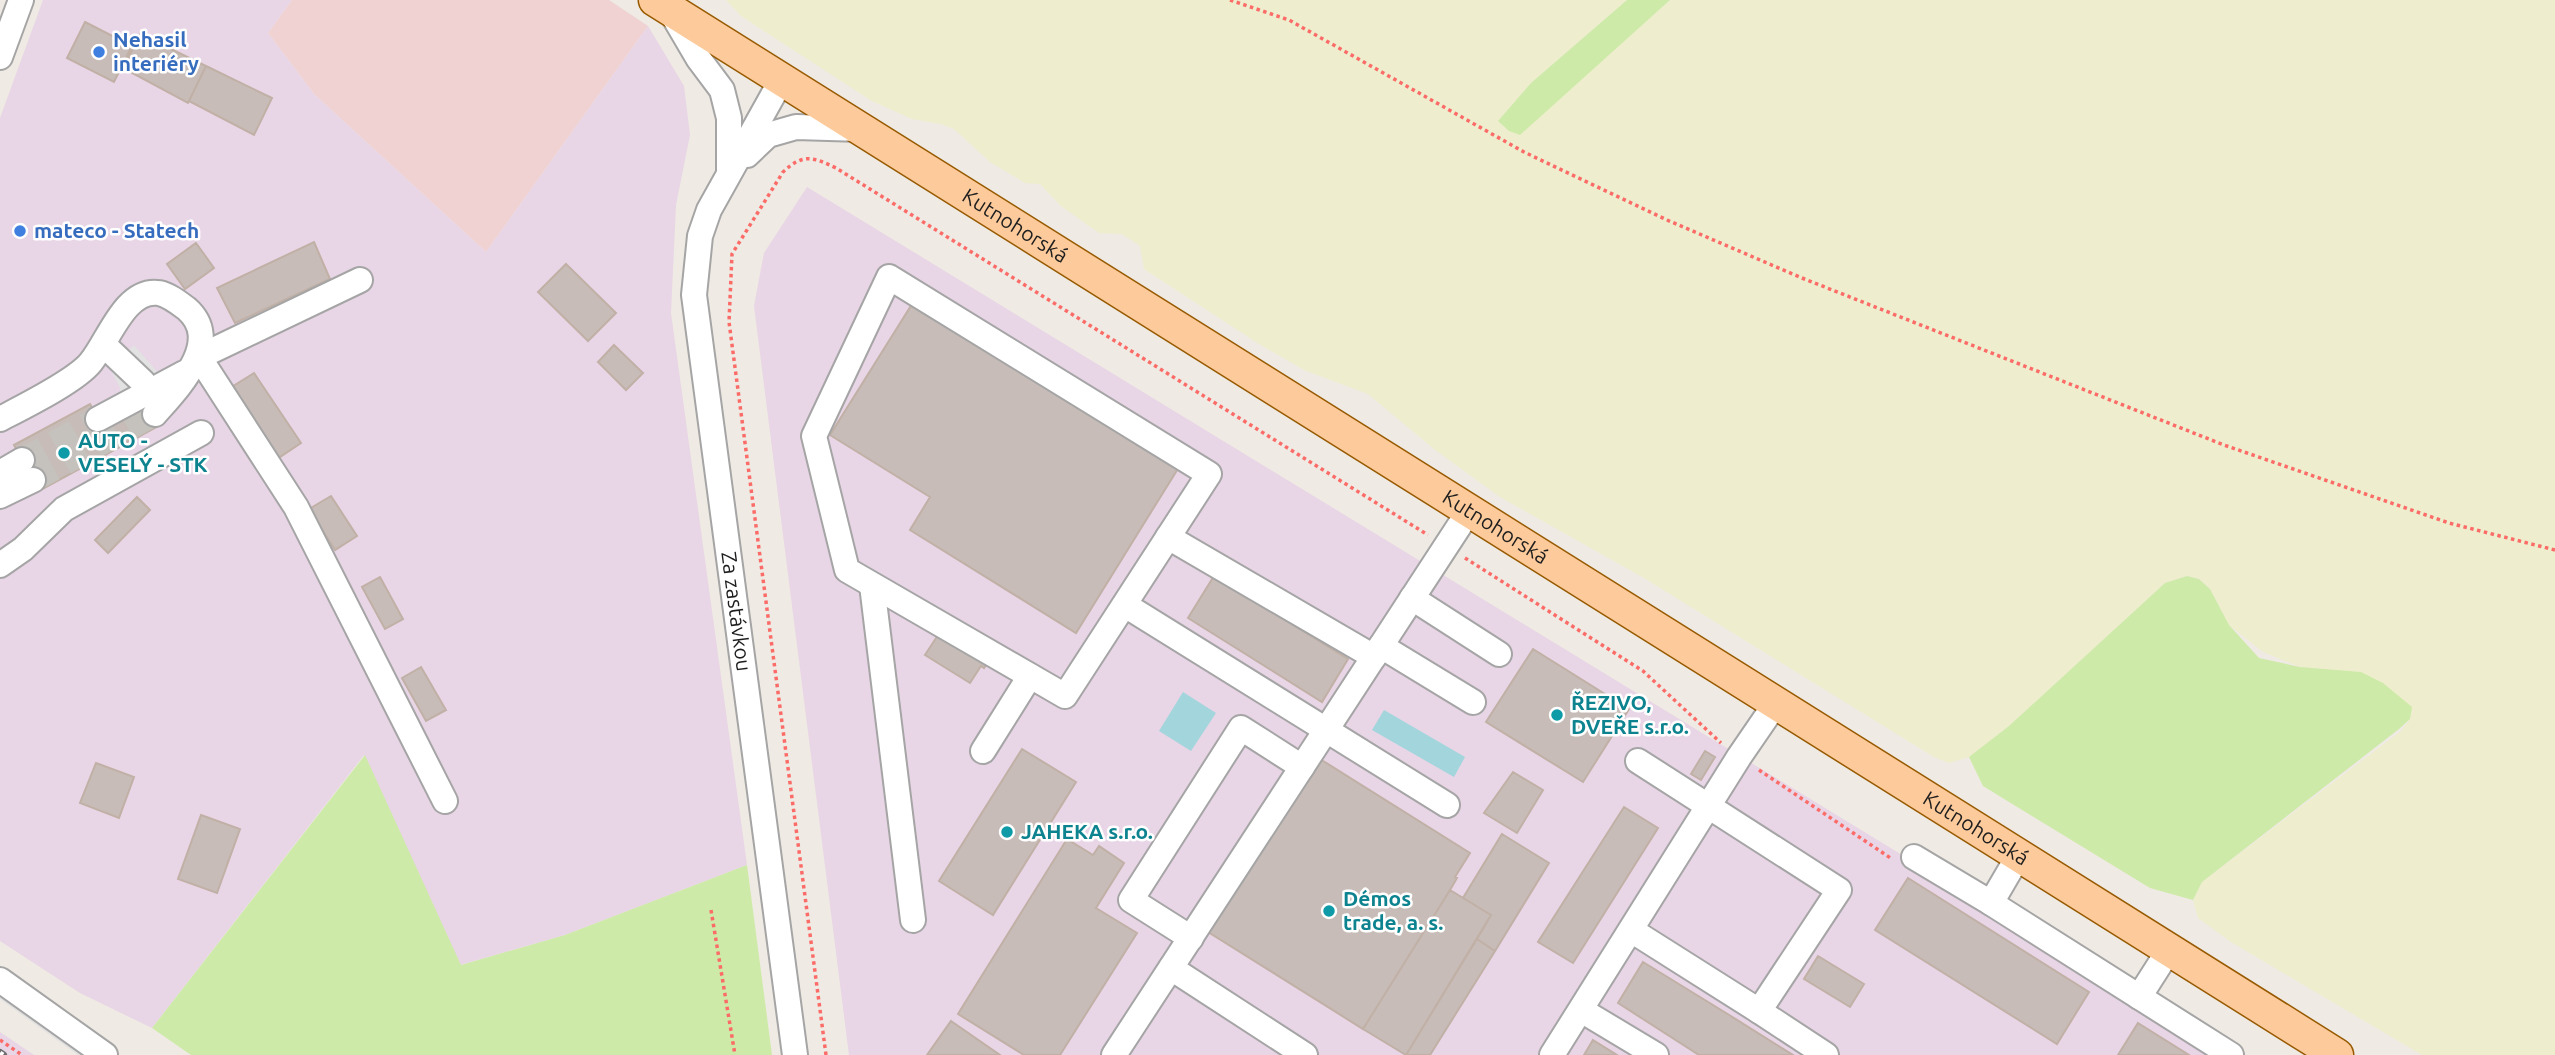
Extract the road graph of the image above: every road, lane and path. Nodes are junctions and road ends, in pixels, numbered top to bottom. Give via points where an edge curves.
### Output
1 (21, 0) edge
2 (1230, 0) edge
3 (662, 5) edge
4 (0, 57) edge
5 (782, 79) junction
6 (861, 129) junction
7 (729, 173) junction
8 (360, 280) dead end
9 (104, 345) junction
10 (195, 363) junction
11 (143, 382) dead end
12 (155, 414) tunnel mouth
13 (0, 419) edge
14 (98, 419) tunnel mouth
15 (201, 433) dead end
16 (0, 473) edge
17 (0, 496) edge
18 (1469, 511) junction
19 (1168, 537) junction
20 (1446, 546) junction
21 (2555, 550) edge
22 (0, 565) edge
23 (872, 585) junction
24 (1412, 598) junction
25 (1125, 605) junction
26 (1377, 651) junction
27 (1499, 654) dead end
28 (1030, 676) junction
29 (1473, 702) dead end
30 (1776, 703) junction
31 (1326, 730) junction
32 (983, 751) dead end
33 (1739, 757) junction
34 (1638, 761) dead end
35 (1302, 766) junction
36 (445, 801) dead end
37 (1447, 805) dead end
38 (1708, 806) junction
39 (2018, 855) junction
40 (1914, 857) joint
41 (1991, 904) junction
42 (711, 910) dead end
43 (913, 920) dead end
44 (1631, 930) junction
45 (1191, 938) junction
46 (2169, 950) junction
47 (1171, 968) junction
48 (0, 979) edge
49 (2139, 997) junction
50 (1581, 1010) junction
51 (1759, 1012) junction
52 (0, 1040) edge
53 (22, 1055) edge
54 (105, 1055) edge
55 (735, 1055) edge
56 (795, 1055) edge
57 (826, 1055) edge
58 (1114, 1055) edge
59 (1305, 1055) edge
60 (1552, 1055) edge
61 (1656, 1055) edge
62 (1826, 1055) edge
63 (2231, 1055) edge
64 (2337, 1055) edge

1 - 4 street
2 - 21 path via 1289,20 1524,152 1802,278 2224,445 2449,523
3 - 5 main road, Kutnohorská
3 - 7 street, Za zastávkou via 722,90 729,118
5 - 6 main road, Kutnohorská
5 - 7 street, Za zastávkou
6 - 7 street, Za zastávkou via 796,127 768,135
6 - 18 main road, Kutnohorská
7 - 56 street, Za zastávkou via 700,236 694,295
8 - 10 street
9 - 10 street via 131,302 160,293 191,313 200,342
9 - 11 street
9 - 13 street via 74,376
10 - 12 street
10 - 14 street
10 - 36 street via 296,507
15 - 22 street via 64,509 23,550
16 - 17 street via 28,470
18 - 20 street
18 - 30 main road, Kutnohorská
19 - 23 street via 1209,474 889,277 814,436 847,570
19 - 25 street
19 - 26 street
20 - 24 street
20 - 33 path via 1643,671
20 - 57 path via 836,168 817,159 794,161 732,254 729,321
23 - 28 street
23 - 43 street
24 - 26 street
24 - 27 street
25 - 28 street via 1065,696
25 - 31 street
26 - 29 street
26 - 31 street
28 - 32 street
30 - 33 street
30 - 39 main road, Kutnohorská
31 - 35 street
31 - 37 street
33 - 38 street
33 - 40 path via 1900,864
34 - 38 street
35 - 45 street
35 - 45 street via 1241,728 1131,900
38 - 44 street
38 - 51 street via 1839,890
39 - 41 street
39 - 46 main road, Kutnohorská
40 - 41 street
41 - 49 street
42 - 55 path
44 - 50 street
44 - 51 street
45 - 47 street
46 - 49 street
46 - 64 main road, Kutnohorská
47 - 58 street
47 - 59 street
48 - 54 street
49 - 63 street
50 - 60 street
50 - 61 street
51 - 62 street
52 - 53 path

